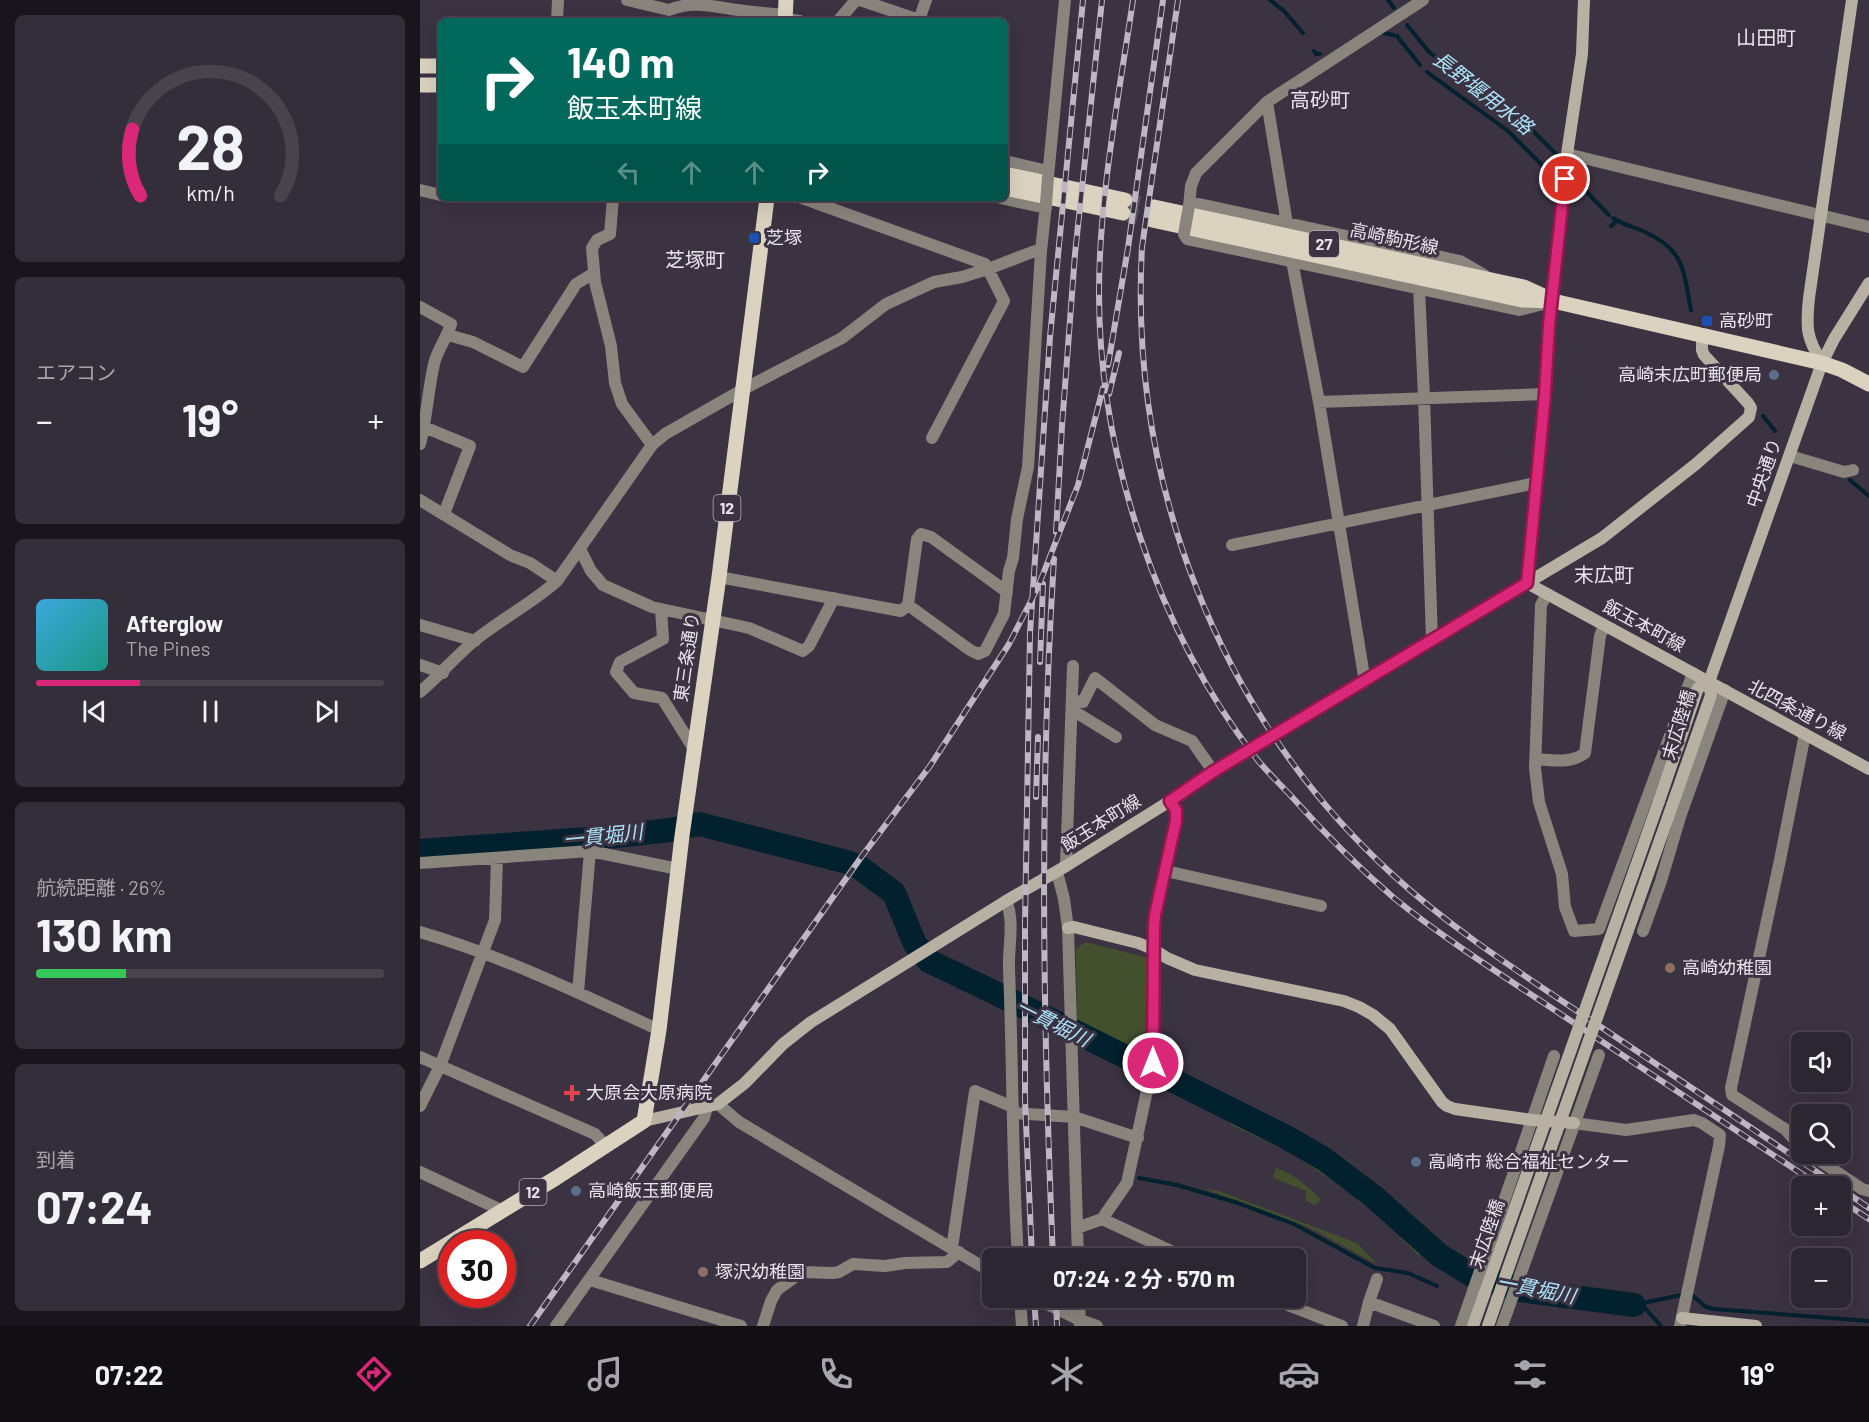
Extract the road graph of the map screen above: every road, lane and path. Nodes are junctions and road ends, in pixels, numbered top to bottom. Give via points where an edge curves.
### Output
1 (558, 0) edge
2 (627, 0) edge
3 (858, 0) edge
4 (926, 0) edge
5 (1065, 0) edge
6 (1423, 0) edge
7 (1584, 0) edge
8 (1852, 0) edge
9 (1404, 4) edge
10 (788, 15) edge
11 (668, 16) edge
12 (557, 18) edge
13 (840, 18) edge
14 (914, 18) edge
15 (921, 18) edge
16 (420, 66) edge
17 (438, 66) edge
18 (420, 85) edge
19 (438, 85) edge
20 (1267, 102) junction
21 (1567, 154) junction
22 (1008, 163) edge
23 (1048, 174) junction
24 (1008, 175) edge
25 (1008, 188) edge
26 (420, 190) edge
27 (438, 194) edge
28 (1008, 199) edge
29 (613, 201) edge
30 (767, 201) edge
31 (810, 201) edge
32 (1189, 204) junction
33 (1046, 206) junction
34 (1153, 213) tunnel mouth
35 (1822, 214) junction
36 (1287, 224) junction
37 (1869, 227) edge
38 (1041, 251) junction
39 (1292, 261) junction
40 (988, 269) junction
41 (594, 273) junction
42 (1869, 283) edge
43 (1419, 288) junction
44 (1494, 293) junction
45 (1553, 301) junction
46 (420, 307) edge
47 (448, 335) junction
48 (1702, 335) junction
49 (1822, 363) junction
50 (1869, 384) edge
51 (742, 390) junction
52 (1545, 394) junction
53 (1424, 398) junction
54 (1319, 402) junction
55 (424, 427) junction
56 (932, 438) dead end
57 (420, 444) edge
58 (652, 446) junction
59 (1790, 456) junction
60 (1853, 470) dead end
61 (1536, 483) junction
62 (420, 500) edge
63 (1428, 504) junction
64 (444, 514) junction
65 (1339, 523) junction
66 (1232, 545) dead end
67 (580, 549) junction
68 (719, 577) junction
69 (557, 581) junction
70 (1527, 583) junction
71 (1006, 592) junction
72 (1547, 594) junction
73 (834, 598) junction
74 (908, 605) junction
75 (661, 609) junction
76 (712, 621) junction
77 (420, 625) edge
78 (1604, 626) junction
79 (1431, 640) junction
80 (475, 641) junction
81 (420, 665) edge
82 (1073, 666) dead end
83 (442, 673) junction
84 (1693, 673) junction
85 (1365, 681) junction
86 (1709, 682) junction
87 (1725, 690) junction
88 (420, 692) edge
89 (1072, 705) junction
90 (1805, 734) junction
91 (1116, 737) dead end
92 (694, 749) junction
93 (1536, 759) junction
94 (1869, 769) edge
95 (1214, 771) junction
96 (1170, 801) junction
97 (1645, 805) junction
98 (1680, 817) junction
99 (590, 851) junction
100 (497, 858) junction
101 (420, 863) edge
102 (678, 869) junction
103 (1062, 869) junction
104 (1166, 871) junction
105 (1006, 901) junction
106 (1321, 906) dead end
107 (1068, 928) junction
108 (1643, 931) dead end
109 (420, 932) edge
110 (1153, 949) junction
111 (483, 952) junction
112 (578, 992) junction
113 (659, 1030) junction
114 (1599, 1055) dead end
115 (1554, 1056) dead end
116 (420, 1057) edge
117 (440, 1066) junction
118 (713, 1105) junction
119 (420, 1107) edge
120 (1013, 1110) junction
121 (1074, 1117) junction
122 (1532, 1120) junction
123 (644, 1121) junction
124 (1574, 1123) junction
125 (1791, 1136) edge
126 (1138, 1138) junction
127 (605, 1145) junction
128 (1825, 1164) edge
129 (420, 1172) edge
130 (1869, 1191) edge
131 (503, 1211) junction
132 (1102, 1220) junction
133 (1077, 1228) junction
134 (1017, 1248) edge
135 (1078, 1248) edge
136 (1164, 1248) edge
137 (956, 1250) junction
138 (420, 1261) edge
139 (982, 1266) edge
140 (1377, 1279) dead end
141 (590, 1280) junction
142 (1369, 1302) junction
143 (1021, 1308) edge
144 (1053, 1308) edge
145 (1079, 1308) edge
146 (1296, 1308) edge
147 (1681, 1322) edge
148 (1080, 1323) edge
149 (556, 1326) edge
150 (741, 1326) edge
151 (763, 1326) edge
152 (1022, 1326) edge
153 (1097, 1326) edge
154 (1342, 1326) edge
155 (1363, 1326) edge
156 (1434, 1326) edge
157 (1461, 1326) edge
158 (1473, 1326) edge
159 (1488, 1326) edge
160 (1502, 1326) edge
161 (1756, 1326) edge

1 - 12 street
2 - 11 street
3 - 13 street
3 - 14 street
4 - 15 street
5 - 23 street
6 - 9 street
7 - 21 street via 1582,54
8 - 35 street
9 - 20 street
10 - 11 street via 703,3
16 - 17 main road
18 - 19 main road
20 - 32 street via 1200,167 1192,180
20 - 36 street
21 - 35 street
21 - 45 street
22 - 23 street
23 - 33 street, bridge
24 - 25 main road via 1124,207
26 - 27 street
28 - 33 street
29 - 41 street via 610,234 597,240 592,248
30 - 51 main road, 東三条通り / 12
31 - 40 street via 985,264
32 - 36 street
32 - 39 street, bridge via 1184,234 1187,239
33 - 38 street
34 - 44 main road, 高崎駒形線 / 27
35 - 37 street
35 - 49 street via 1809,298 1808,334
36 - 44 street via 1460,261
38 - 40 street
38 - 71 street via 1028,467
39 - 43 street
39 - 54 street
40 - 51 street via 934,282 894,300 842,338
40 - 56 street via 1004,301
41 - 47 street via 576,284 523,367 473,342
41 - 58 street via 622,404
42 - 49 street, 中央通り
43 - 44 street
43 - 53 street
44 - 45 main road, 高崎駒形線 / 27 via 1522,300
45 - 48 main road, 高崎駒形線 / 27
45 - 52 street
46 - 47 street via 451,324
47 - 55 street via 434,361
48 - 49 main road, 高崎駒形線 / 27
48 - 70 street via 1704,355 1748,403 1749,417 1602,538
49 - 50 main road, 高崎駒形線 / 27
49 - 59 street, 中央通り
51 - 58 street via 665,434
51 - 68 main road, 東三条通り / 12
52 - 53 street
52 - 61 street
53 - 54 street
53 - 63 street
54 - 65 street
55 - 57 street
55 - 64 street via 470,446
58 - 67 street
59 - 60 street via 1844,472
59 - 86 street, 中央通り
61 - 63 street
61 - 70 street
62 - 64 street
63 - 65 street
63 - 79 street
64 - 69 street
65 - 66 street
65 - 85 street
67 - 69 street
67 - 75 street via 603,585
68 - 73 street
68 - 76 main road, 東三条通り / 12
69 - 80 street
70 - 72 street, 飯玉本町線
70 - 79 street, 飯玉本町線
71 - 74 street via 1004,614 985,651 978,654
71 - 74 street via 932,537 921,534 917,539
72 - 78 street, 飯玉本町線
72 - 93 street via 1541,605
73 - 74 street via 900,610
73 - 76 street via 803,651 749,628
75 - 76 street
75 - 92 street via 663,639 620,662 616,672 634,693 662,698
76 - 92 main road, 東三条通り / 12
77 - 80 street
78 - 84 street, 飯玉本町線
78 - 93 street via 1585,753 1571,760
79 - 85 street, 飯玉本町線
80 - 83 street
81 - 83 street
82 - 89 street
83 - 88 street
84 - 86 street, 飯玉本町線
84 - 97 street
85 - 95 street, 飯玉本町線
86 - 87 street, 北四条通り線
86 - 158 street, 末広陸橋, bridge via 1698,688
86 - 159 street, 末広陸橋, bridge via 1711,695
87 - 90 street, 北四条通り線
87 - 98 street
89 - 91 street
89 - 95 street via 1083,702 1095,678 1155,725 1192,741
89 - 103 street
90 - 94 street, 北四条通り線
90 - 125 street via 1731,1088 1732,1095
92 - 102 main road, 東三条通り / 12
93 - 97 street via 1539,802 1562,874 1564,907 1574,932 1599,929
95 - 96 street, 飯玉本町線
96 - 103 street, 飯玉本町線
96 - 104 street via 1176,810 1176,821
97 - 98 street
98 - 108 street
99 - 100 street
99 - 102 street
99 - 112 street
100 - 101 street
100 - 111 street via 495,920
102 - 113 main road, 東三条通り / 12
103 - 105 street, 飯玉本町線
103 - 107 street
104 - 106 street
104 - 110 street via 1155,915
105 - 118 street, 飯玉本町線 via 795,1034 745,1083
105 - 120 street via 1010,914
107 - 110 street
107 - 121 street
109 - 111 street
110 - 122 street via 1195,970 1359,1007 1390,1029 1447,1106
110 - 126 street via 1153,1063
111 - 112 street
111 - 117 street
112 - 113 street
113 - 123 main road, 東三条通り / 12
114 - 124 street
115 - 122 street
116 - 117 street
117 - 119 street
117 - 127 street via 595,1134
118 - 123 street, 飯玉本町線
118 - 137 street
118 - 141 street
120 - 121 street
120 - 134 street
120 - 137 street via 975,1091
121 - 126 street
121 - 133 street
122 - 124 street
122 - 157 street
123 - 127 main road, 12
124 - 147 street via 1626,1130 1694,1120 1720,1135
124 - 160 street
126 - 132 street via 1127,1183
127 - 131 main road, 12
128 - 130 street
129 - 131 street
131 - 138 main road, 12
132 - 133 street
132 - 136 street
133 - 135 street
137 - 139 street
137 - 151 street via 947,1262 853,1264 833,1273 802,1272 777,1290
140 - 142 street
141 - 149 street
141 - 150 street
142 - 155 street
142 - 156 street
143 - 152 street
144 - 148 street
145 - 148 street
146 - 154 street
147 - 161 street
148 - 153 street

